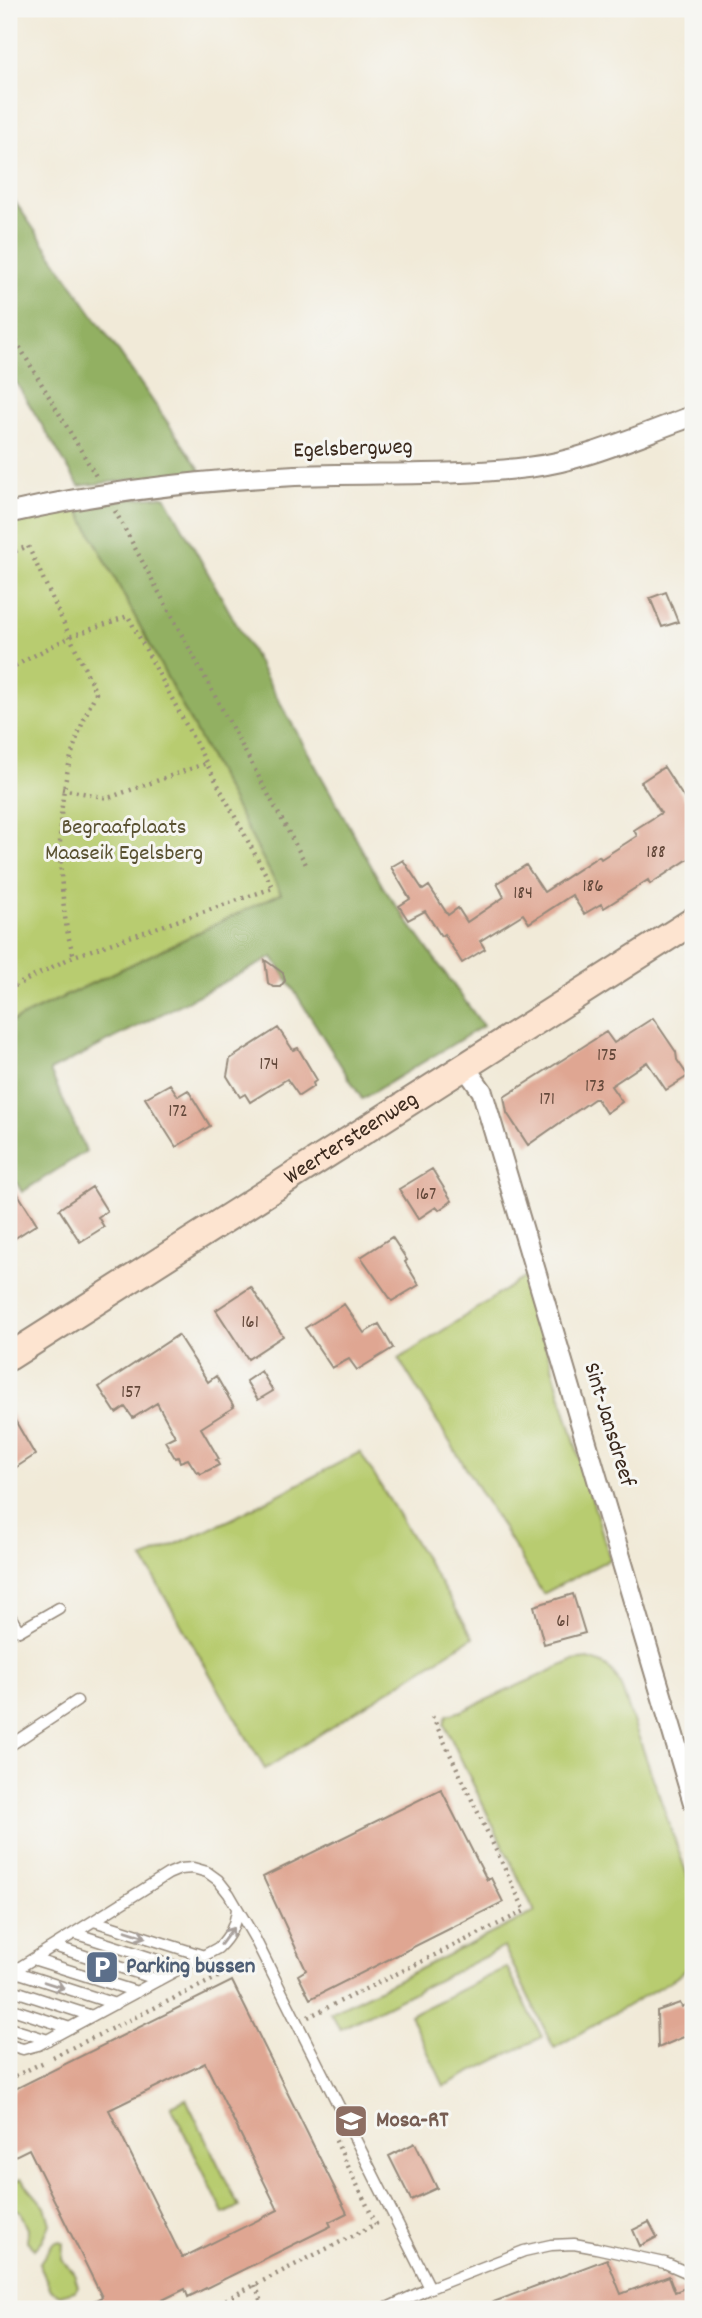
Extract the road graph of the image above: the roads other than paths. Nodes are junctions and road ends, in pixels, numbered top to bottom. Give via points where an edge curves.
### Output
1 (693, 416) edge
2 (9, 513) edge
3 (693, 921) edge
4 (465, 1067) junction
5 (9, 1357) edge
6 (59, 1608) dead end
7 (9, 1614) edge
8 (77, 1701) dead end
9 (9, 1746) edge
10 (693, 1801) edge
11 (237, 1908) junction
12 (94, 1920) junction
13 (74, 1933) junction
14 (54, 1946) junction
15 (204, 1956) junction
16 (33, 1959) junction
17 (182, 1968) junction
18 (11, 1973) edge
19 (159, 1980) junction
20 (9, 1989) edge
21 (137, 1992) junction
22 (115, 2004) junction
23 (9, 2008) edge
24 (92, 2016) junction
25 (9, 2028) edge
26 (70, 2028) junction
27 (48, 2040) junction
28 (9, 2045) edge
29 (693, 2275) edge
30 (430, 2288) junction
31 (385, 2309) edge

1 - 2 street, Egelsbergweg via 565,460 531,467 286,476 144,487
3 - 4 main road, Weertersteenweg
4 - 5 main road, Weertersteenweg
4 - 10 street, Sint-Jansdreef via 482,1091
6 - 7 lane via 19,1631
8 - 9 lane
11 - 12 lane via 207,1872 180,1869
15 -> 11 lane via 229,1937
11 - 30 lane
12 - 13 lane
12 -> 15 lane
13 - 14 lane
13 - 17 lane
14 - 16 lane
14 - 19 lane
15 - 17 lane
16 - 18 lane
16 - 21 lane
17 - 19 lane
18 -> 22 lane
19 - 21 lane
20 - 24 lane
21 - 22 lane
22 - 24 lane
23 - 26 lane
24 - 26 lane
25 - 27 lane
26 - 27 lane
27 - 28 lane via 23,2049
29 - 30 lane via 665,2263 596,2248 551,2245
30 - 31 lane

